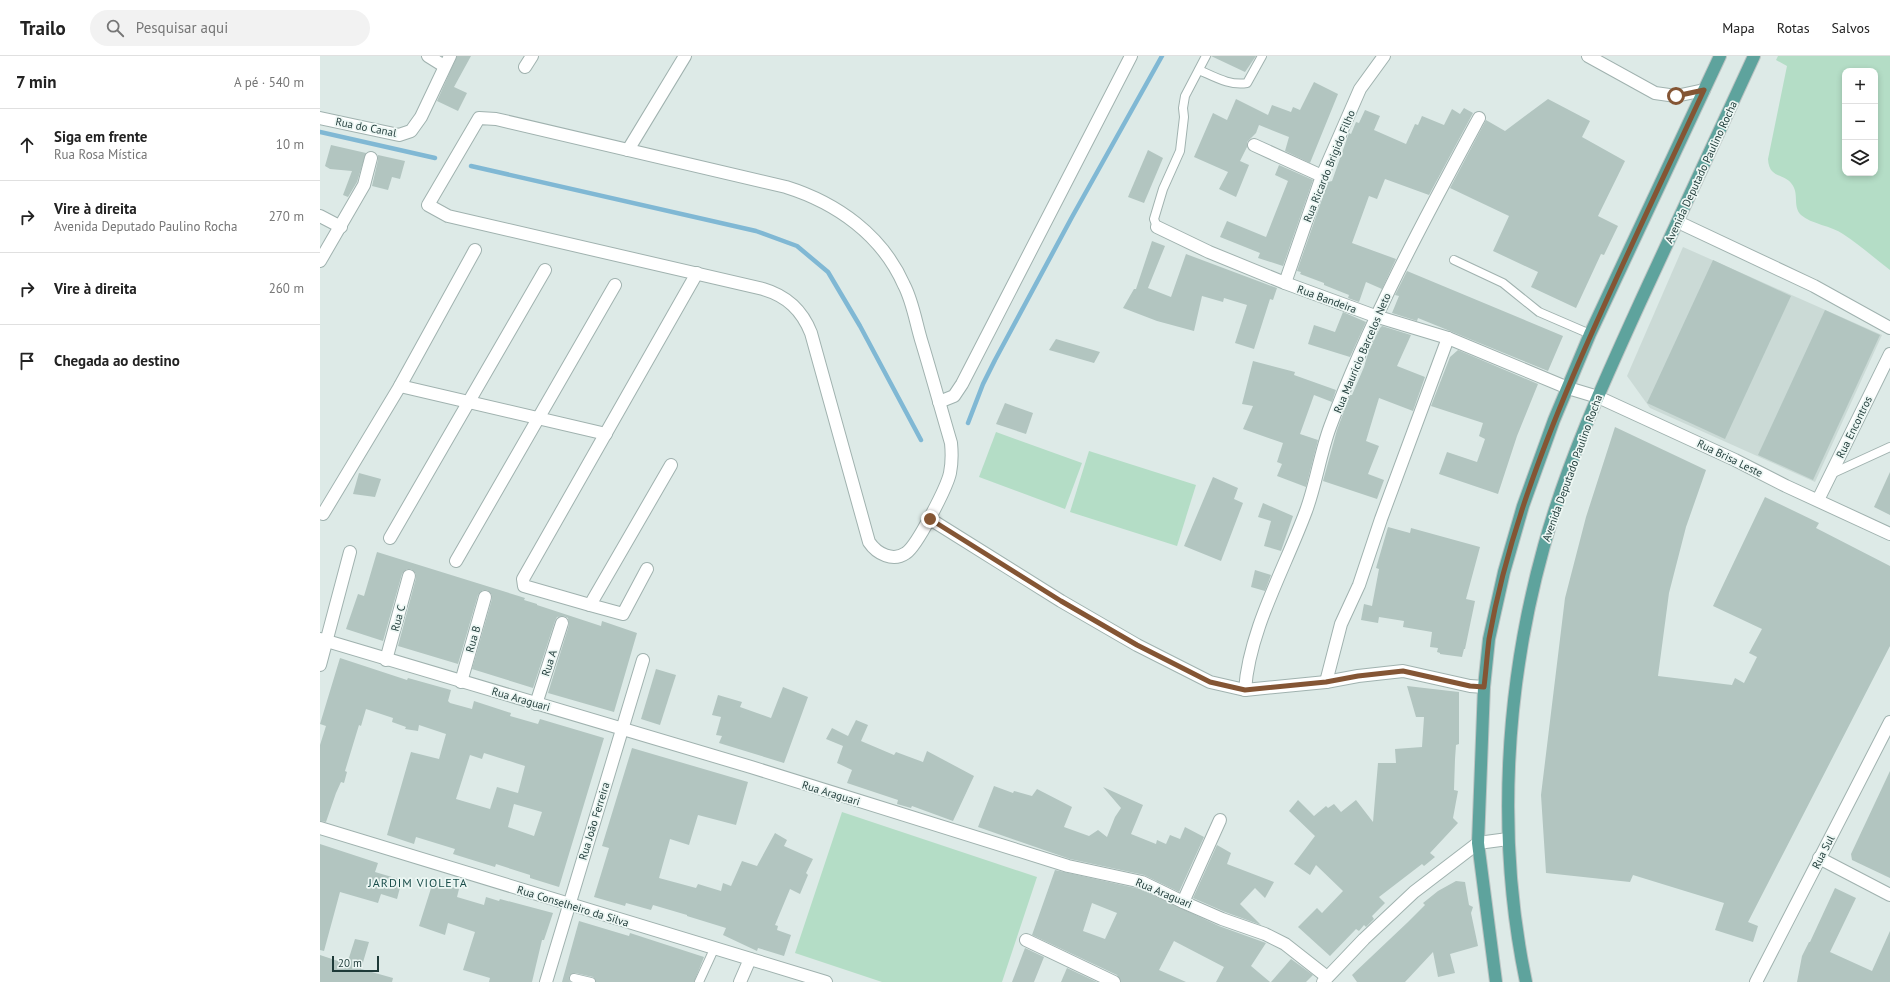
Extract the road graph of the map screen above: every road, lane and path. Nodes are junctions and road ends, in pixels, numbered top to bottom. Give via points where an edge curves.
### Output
1 (428, 56) edge
2 (532, 56) edge
3 (685, 56) edge
4 (1131, 56) edge
5 (1206, 56) edge
6 (1262, 56) edge
7 (1384, 56) edge
8 (1588, 56) edge
9 (1720, 56) edge
10 (1754, 56) edge
11 (447, 61) edge
12 (525, 67) dead end
13 (1198, 70) junction
14 (1704, 90) junction
15 (320, 118) edge
16 (1479, 118) dead end
17 (1254, 145) dead end
18 (628, 150) junction
19 (371, 158) dead end
20 (1322, 176) junction
21 (320, 216) edge
22 (1678, 222) junction
23 (341, 227) junction
24 (1157, 227) joint
25 (475, 250) dead end
26 (1454, 260) dead end
27 (320, 261) edge
28 (545, 270) dead end
29 (697, 273) junction
30 (1285, 283) junction
31 (615, 285) dead end
32 (1375, 316) junction
33 (1890, 328) edge
34 (1590, 334) junction
35 (1448, 338) junction
36 (1890, 354) edge
37 (400, 386) junction
38 (1568, 388) junction
39 (1598, 397) junction
40 (470, 402) junction
41 (939, 402) junction
42 (539, 418) junction
43 (606, 434) junction
44 (1890, 447) edge
45 (671, 465) dead end
46 (1830, 474) junction
47 (1818, 500) junction
48 (323, 514) dead end
49 (930, 519) junction
50 (1890, 534) edge
51 (390, 538) dead end
52 (350, 552) dead end
53 (456, 561) dead end
54 (647, 569) dead end
55 (409, 576) dead end
56 (485, 597) dead end
57 (590, 605) junction
58 (562, 623) dead end
59 (323, 640) edge
60 (386, 660) junction
61 (643, 660) dead end
62 (320, 665) edge
63 (461, 682) junction
64 (1326, 682) junction
65 (1484, 687) junction
66 (1245, 690) junction
67 (536, 704) junction
68 (1890, 722) edge
69 (622, 729) junction
70 (1220, 820) dead end
71 (320, 828) edge
72 (1508, 839) junction
73 (1478, 843) junction
74 (1819, 858) junction
75 (1890, 895) edge
76 (1183, 902) junction
77 (569, 905) junction
78 (1026, 940) dead end
79 (715, 947) junction
80 (750, 959) junction
81 (574, 978) dead end
82 (1325, 980) edge
83 (823, 981) edge
84 (546, 982) edge
85 (591, 982) edge
86 (699, 982) edge
87 (740, 982) edge
88 (1114, 982) edge
89 (1496, 982) edge
90 (1526, 982) edge
91 (1756, 982) edge

1 - 11 street
2 - 12 street
3 - 18 street
4 - 41 street via 962,384 954,396
5 - 13 lane
6 - 13 lane via 1247,83 1237,85
7 - 20 street, Rua Ricardo Brigido Filho via 1360,89
8 - 14 street via 1655,93 1676,96
9 - 14 main road
10 - 22 main road, Avenida Deputado Paulino Rocha
11 - 15 street, Rua do Canal via 412,131 399,135
13 - 24 lane via 1185,96 1180,150 1163,188 1154,219
14 - 34 main road
16 - 32 street, Rua Mauricio Barcelos Neto
17 - 20 street
18 - 29 street via 496,119 479,118 428,205 448,216
18 - 41 street via 799,191 824,202 858,224 885,252 905,286
19 - 23 street via 364,185
20 - 30 street, Rua Ricardo Brigido Filho
21 - 23 street
22 - 33 street via 1814,286
22 - 39 main road, Avenida Deputado Paulino Rocha
23 - 27 street
24 - 30 street, Rua Bandeira via 1209,252
25 - 37 street
26 - 34 lane via 1503,283 1539,312
28 - 40 street
29 - 43 street
29 - 49 street via 774,292 785,298 802,314 811,333 868,542 872,548 889,556 907,553
30 - 32 street, Rua Bandeira
31 - 42 street
32 - 35 street, Rua Bandeira
32 - 66 street, Rua Mauricio Barcelos Neto via 1330,428 1306,511 1255,639 1246,672
34 - 38 main road
35 - 38 street, Rua Bandeira
35 - 64 street via 1359,585 1341,624
36 - 46 street, Rua Encontros
37 - 40 street
37 - 48 street
38 - 39 street, Rua Brisa Leste
38 - 65 main road via 1523,506 1504,572 1489,639
39 - 47 street, Rua Brisa Leste
39 - 72 main road, Avenida Deputado Paulino Rocha via 1561,491 1531,600 1511,712
40 - 42 street
40 - 51 street
41 - 49 street via 951,443 952,464 947,485
42 - 43 street
42 - 53 street
43 - 57 street via 522,582 526,588
44 - 46 lane
45 - 57 street
46 - 47 street, Rua Encontros
47 - 50 street, Rua Brisa Leste
49 - 66 street via 1137,645 1210,682
52 - 59 street
54 - 57 street via 623,614
55 - 60 street, Rua C
56 - 63 street, Rua B
58 - 67 street, Rua A
59 - 60 street, Rua Araguari
59 - 62 street
60 - 63 street, Rua Araguari
61 - 69 street, Rua João Ferreira
63 - 67 street, Rua Araguari
64 - 65 street via 1403,671
64 - 66 street
65 - 73 main road
67 - 69 street, Rua Araguari
68 - 74 street, Rua Sul
69 - 76 street, Rua Araguari via 1068,866 1142,882
69 - 77 street, Rua João Ferreira
70 - 76 street
71 - 77 street, Rua Conselheiro da Silva
72 - 73 street
72 - 90 main road, Avenida Deputado Paulino Rocha via 1514,910
73 - 82 street via 1414,892
73 - 89 main road
74 - 75 street
74 - 91 street, Rua Sul
76 - 82 street, Rua Araguari via 1266,934 1285,944
77 - 79 street, Rua Conselheiro da Silva
77 - 84 street, Rua João Ferreira
78 - 88 street
79 - 80 street, Rua Conselheiro da Silva
79 - 86 lane
80 - 83 street, Rua Conselheiro da Silva
80 - 87 street
81 - 85 lane

